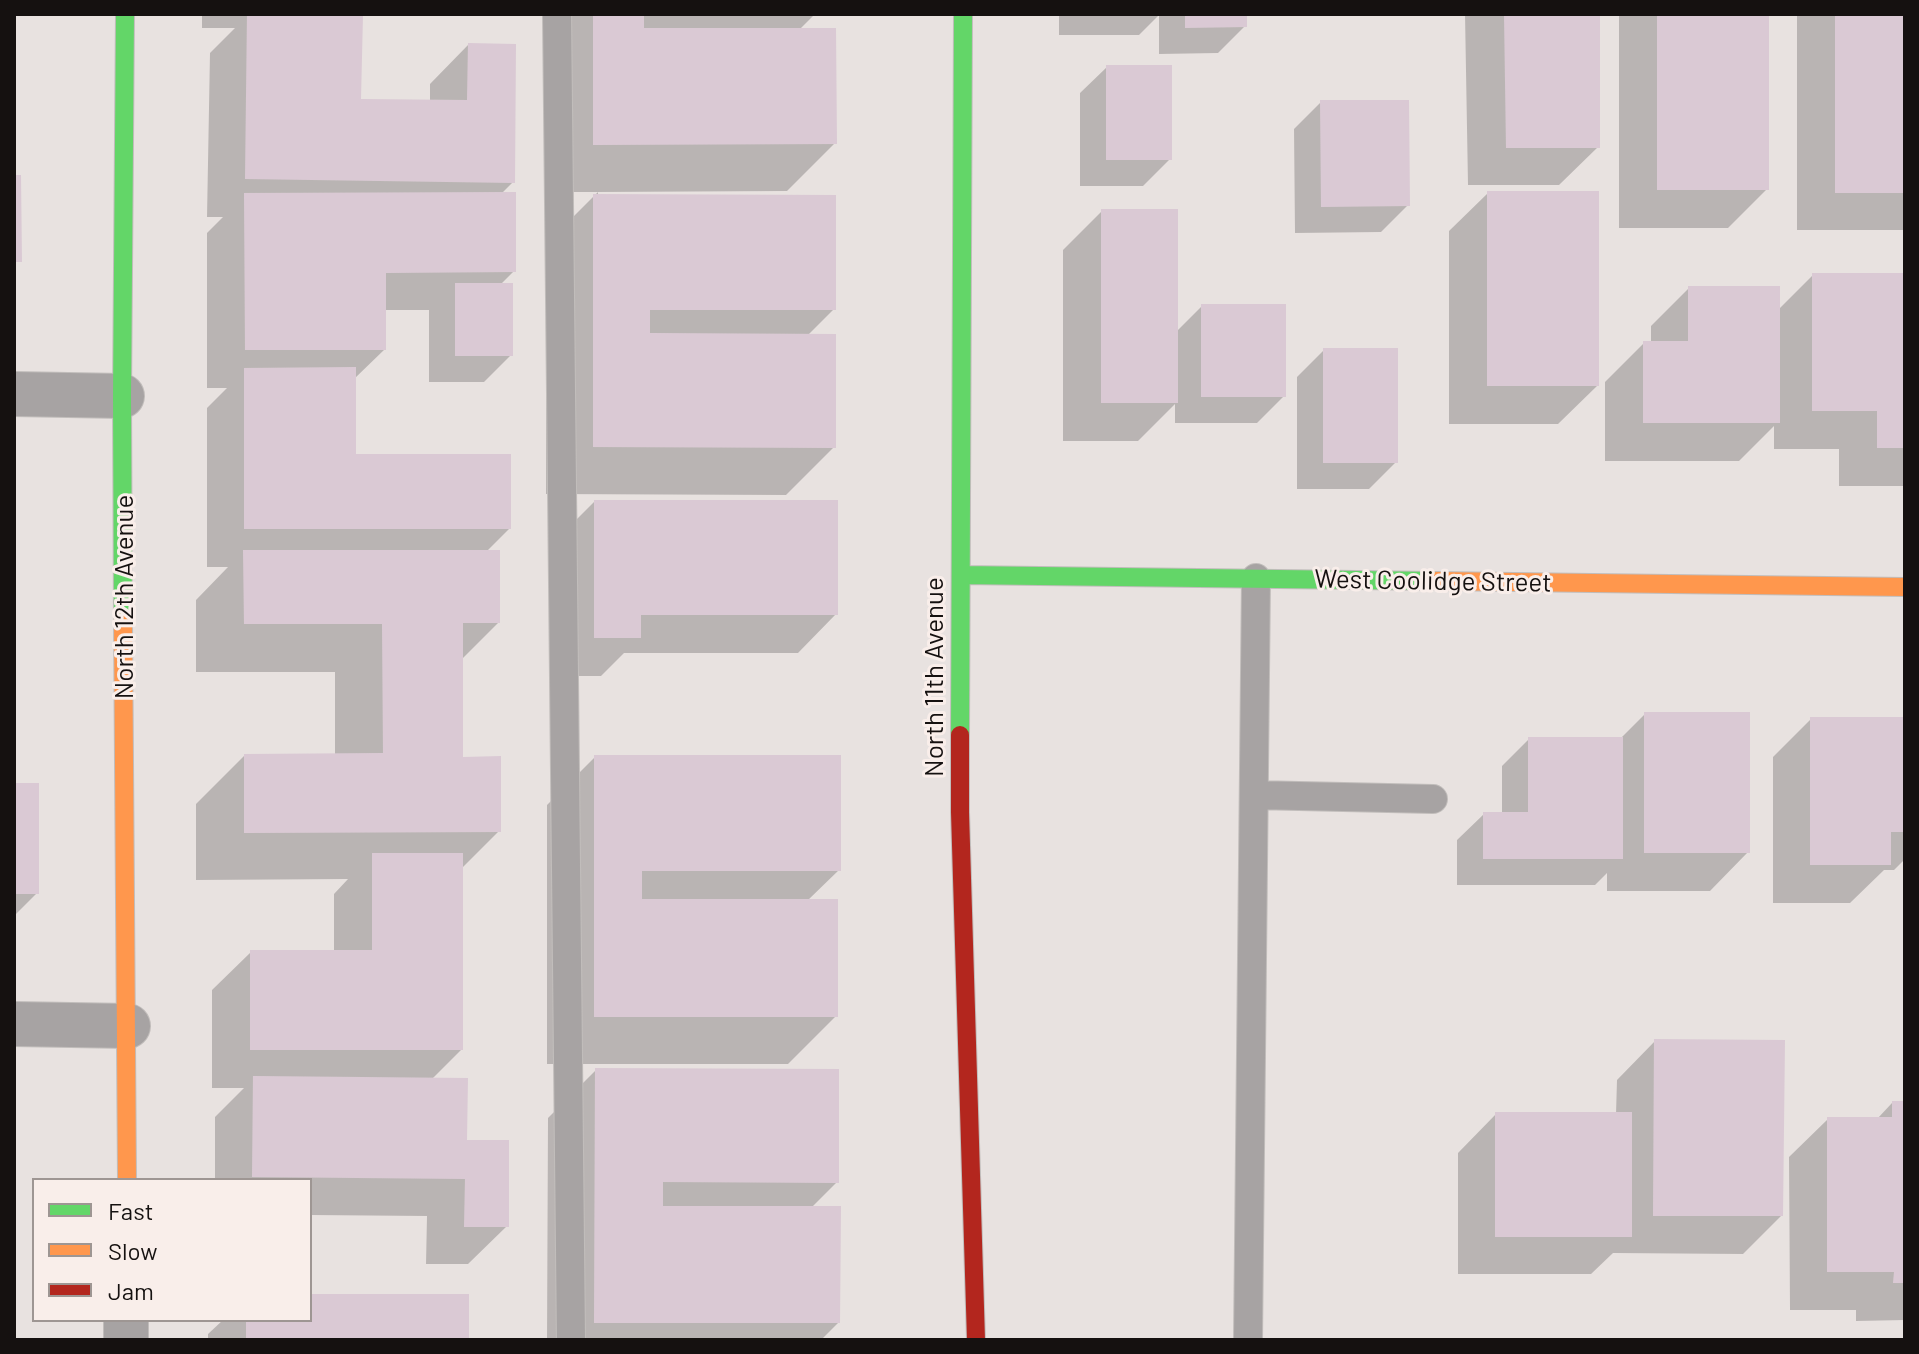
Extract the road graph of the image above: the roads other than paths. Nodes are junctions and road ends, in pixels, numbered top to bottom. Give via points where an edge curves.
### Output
1 (125, 14) edge
2 (557, 14) edge
3 (963, 14) edge
4 (14, 394) edge
5 (122, 396) junction
6 (961, 575) junction
7 (1256, 578) junction
8 (1905, 587) edge
9 (1254, 795) junction
10 (1433, 799) dead end
11 (14, 1024) edge
12 (128, 1026) junction
13 (127, 1178) edge
14 (571, 1340) edge
15 (976, 1340) edge
16 (1248, 1340) edge

1 - 5 street, North 12th Avenue
2 - 14 lane
3 - 6 street, North 11th Avenue
4 - 5 street
5 - 12 street, North 12th Avenue
6 - 7 street, West Coolidge Street
6 - 15 street, North 11th Avenue via 960,812
7 - 8 street, West Coolidge Street
7 - 9 lane
9 - 10 lane
9 - 16 lane
11 - 12 street
12 - 13 street, North 12th Avenue

